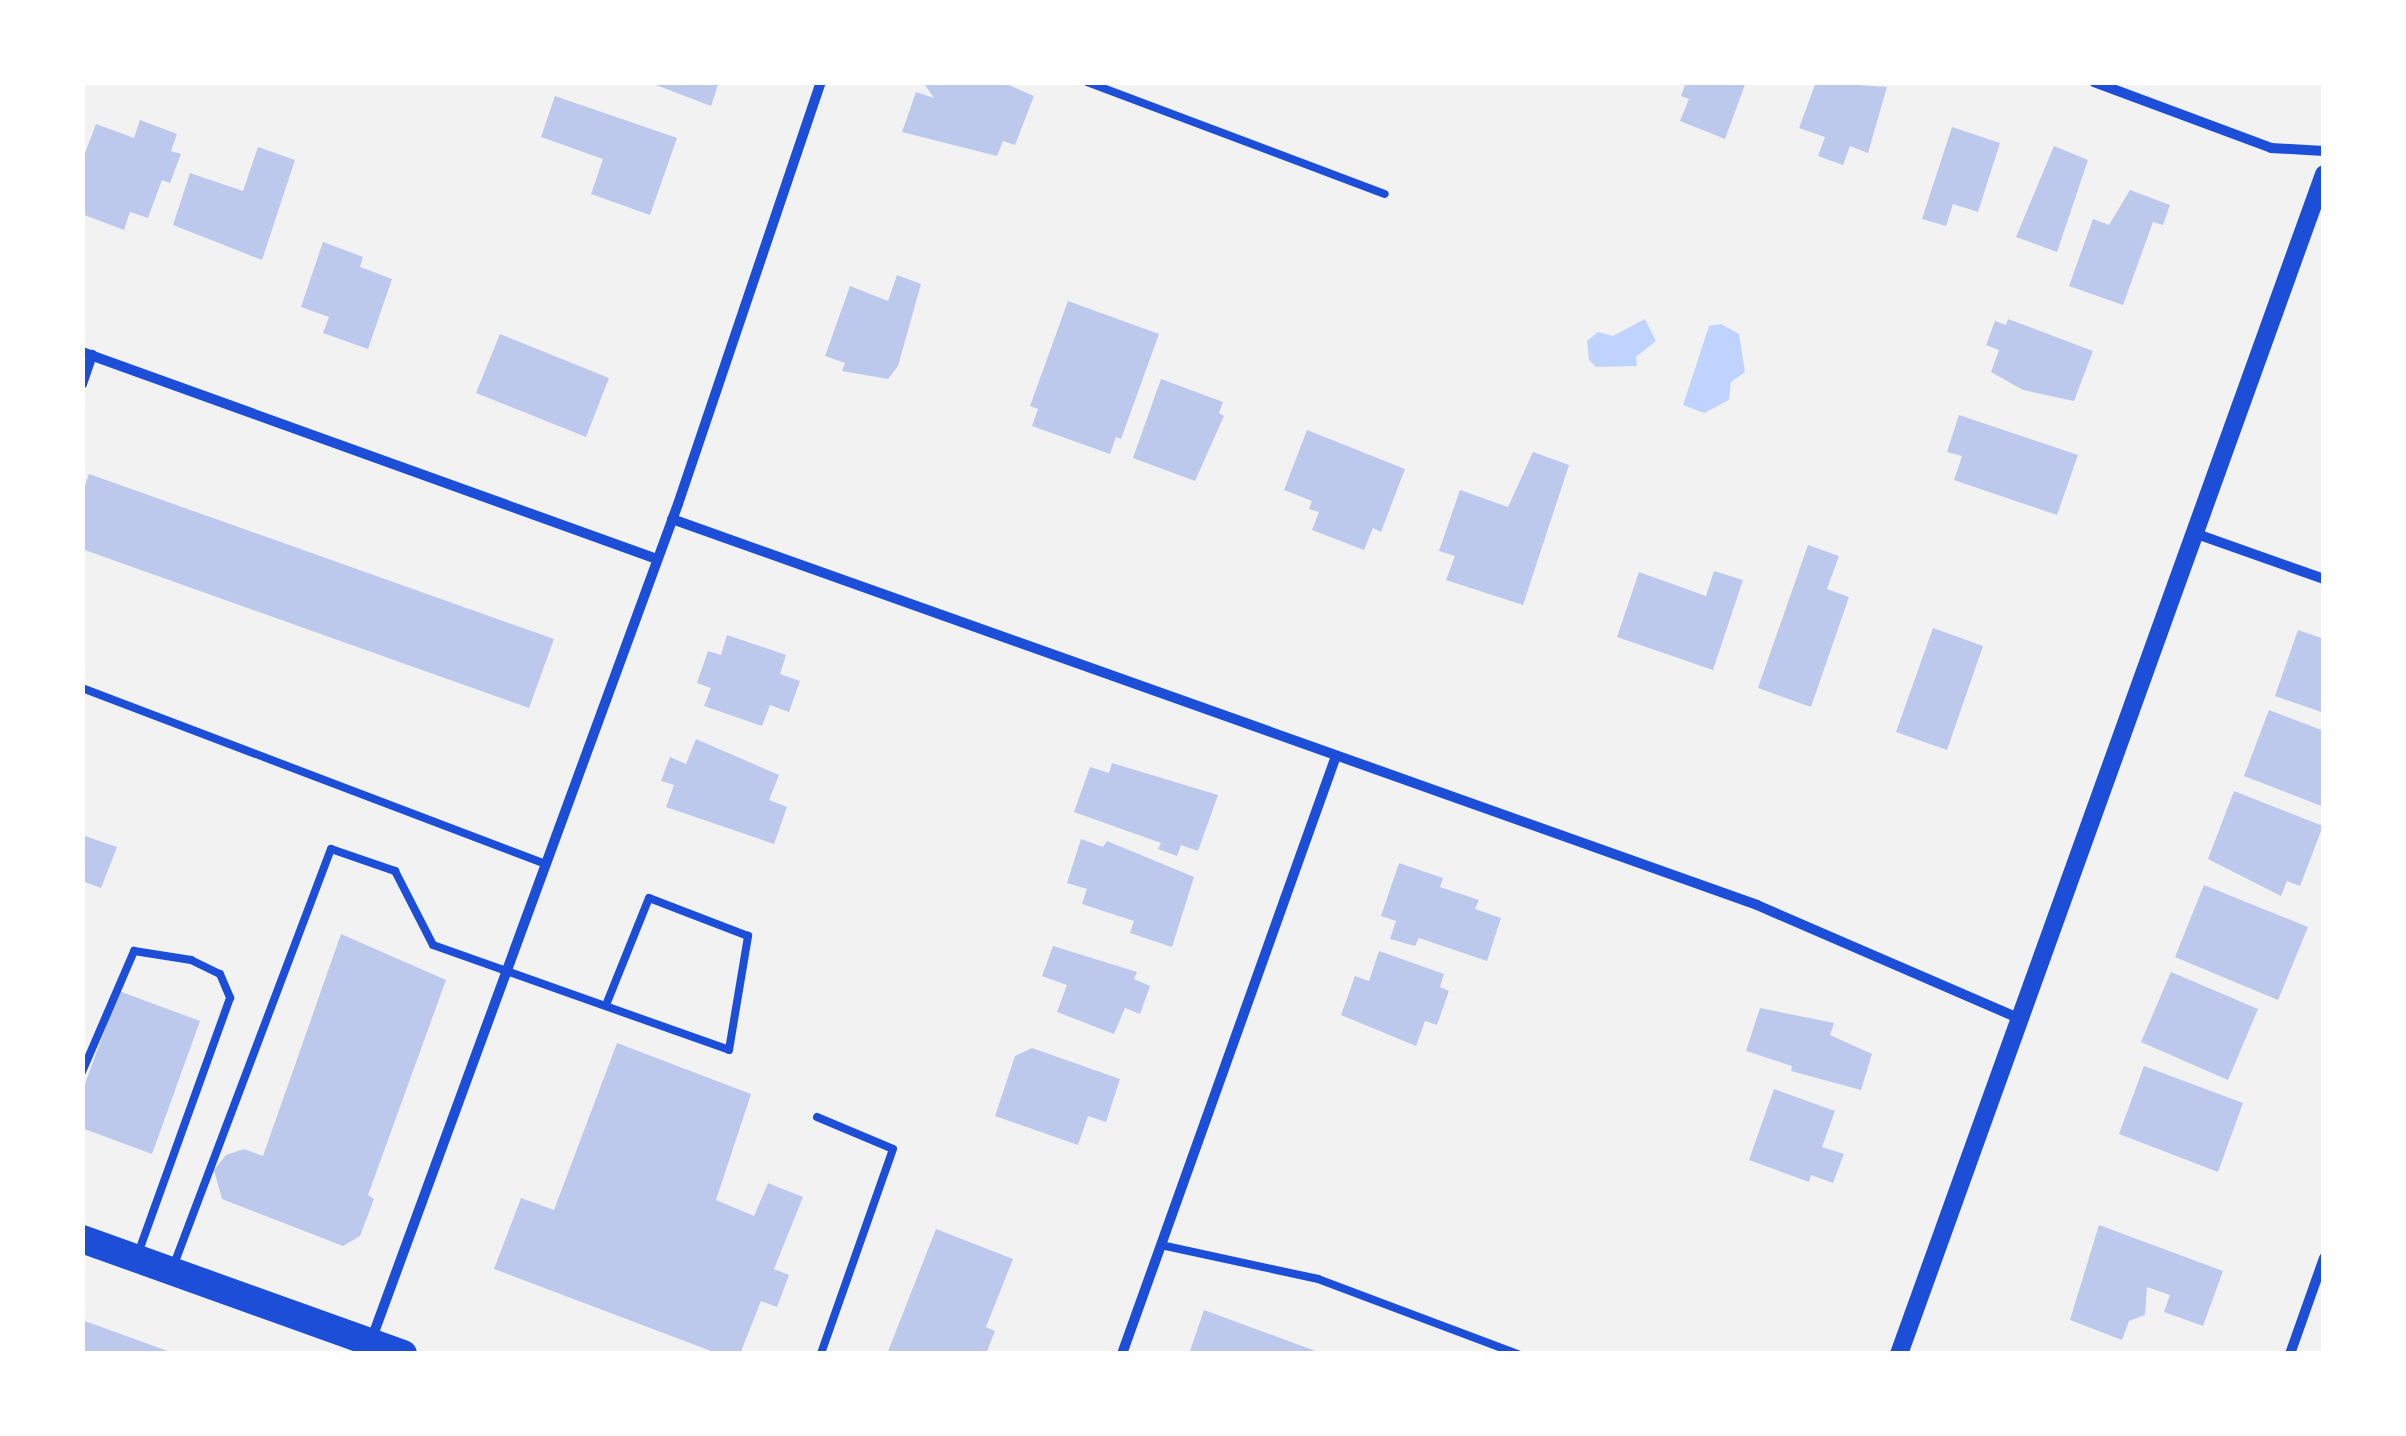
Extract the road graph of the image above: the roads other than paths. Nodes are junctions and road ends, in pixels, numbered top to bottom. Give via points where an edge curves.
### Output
1 (821, 82) edge
2 (1087, 82) edge
3 (2094, 82) edge
4 (2324, 152) edge
5 (2324, 174) edge
6 (1385, 194) dead end
7 (87, 354) edge
8 (82, 384) edge
9 (672, 519) junction
10 (2194, 534) junction
11 (654, 558) junction
12 (2324, 579) edge
13 (82, 688) edge
14 (1336, 756) junction
15 (542, 862) junction
16 (505, 967) junction
17 (606, 1005) junction
18 (2021, 1019) junction
19 (82, 1072) edge
20 (817, 1117) dead end
21 (82, 1239) edge
22 (1161, 1245) junction
23 (137, 1258) junction
24 (2324, 1258) edge
25 (171, 1271) junction
26 (369, 1348) edge
27 (403, 1354) edge
28 (821, 1354) edge
29 (1122, 1354) edge
30 (1518, 1354) edge
31 (1899, 1354) edge
32 (2290, 1354) edge

1 - 9 street
2 - 6 lane
3 - 4 street via 2270,148
5 - 10 street
7 - 8 street
7 - 11 street
9 - 11 street
9 - 14 street
10 - 12 street
10 - 18 street
11 - 15 street
13 - 15 lane
14 - 18 street via 1757,905
14 - 22 street
15 - 16 street
16 - 17 lane
16 - 25 lane via 432,945 395,871 331,849
16 - 26 street
17 - 17 lane via 728,1050 748,936 649,898
18 - 31 street
19 - 23 lane via 134,951 191,960 220,974 230,998
20 - 28 lane via 893,1149
21 - 23 highway
22 - 29 street
22 - 30 lane via 1318,1280
23 - 25 highway
24 - 32 street
25 - 26 highway
26 - 27 highway

